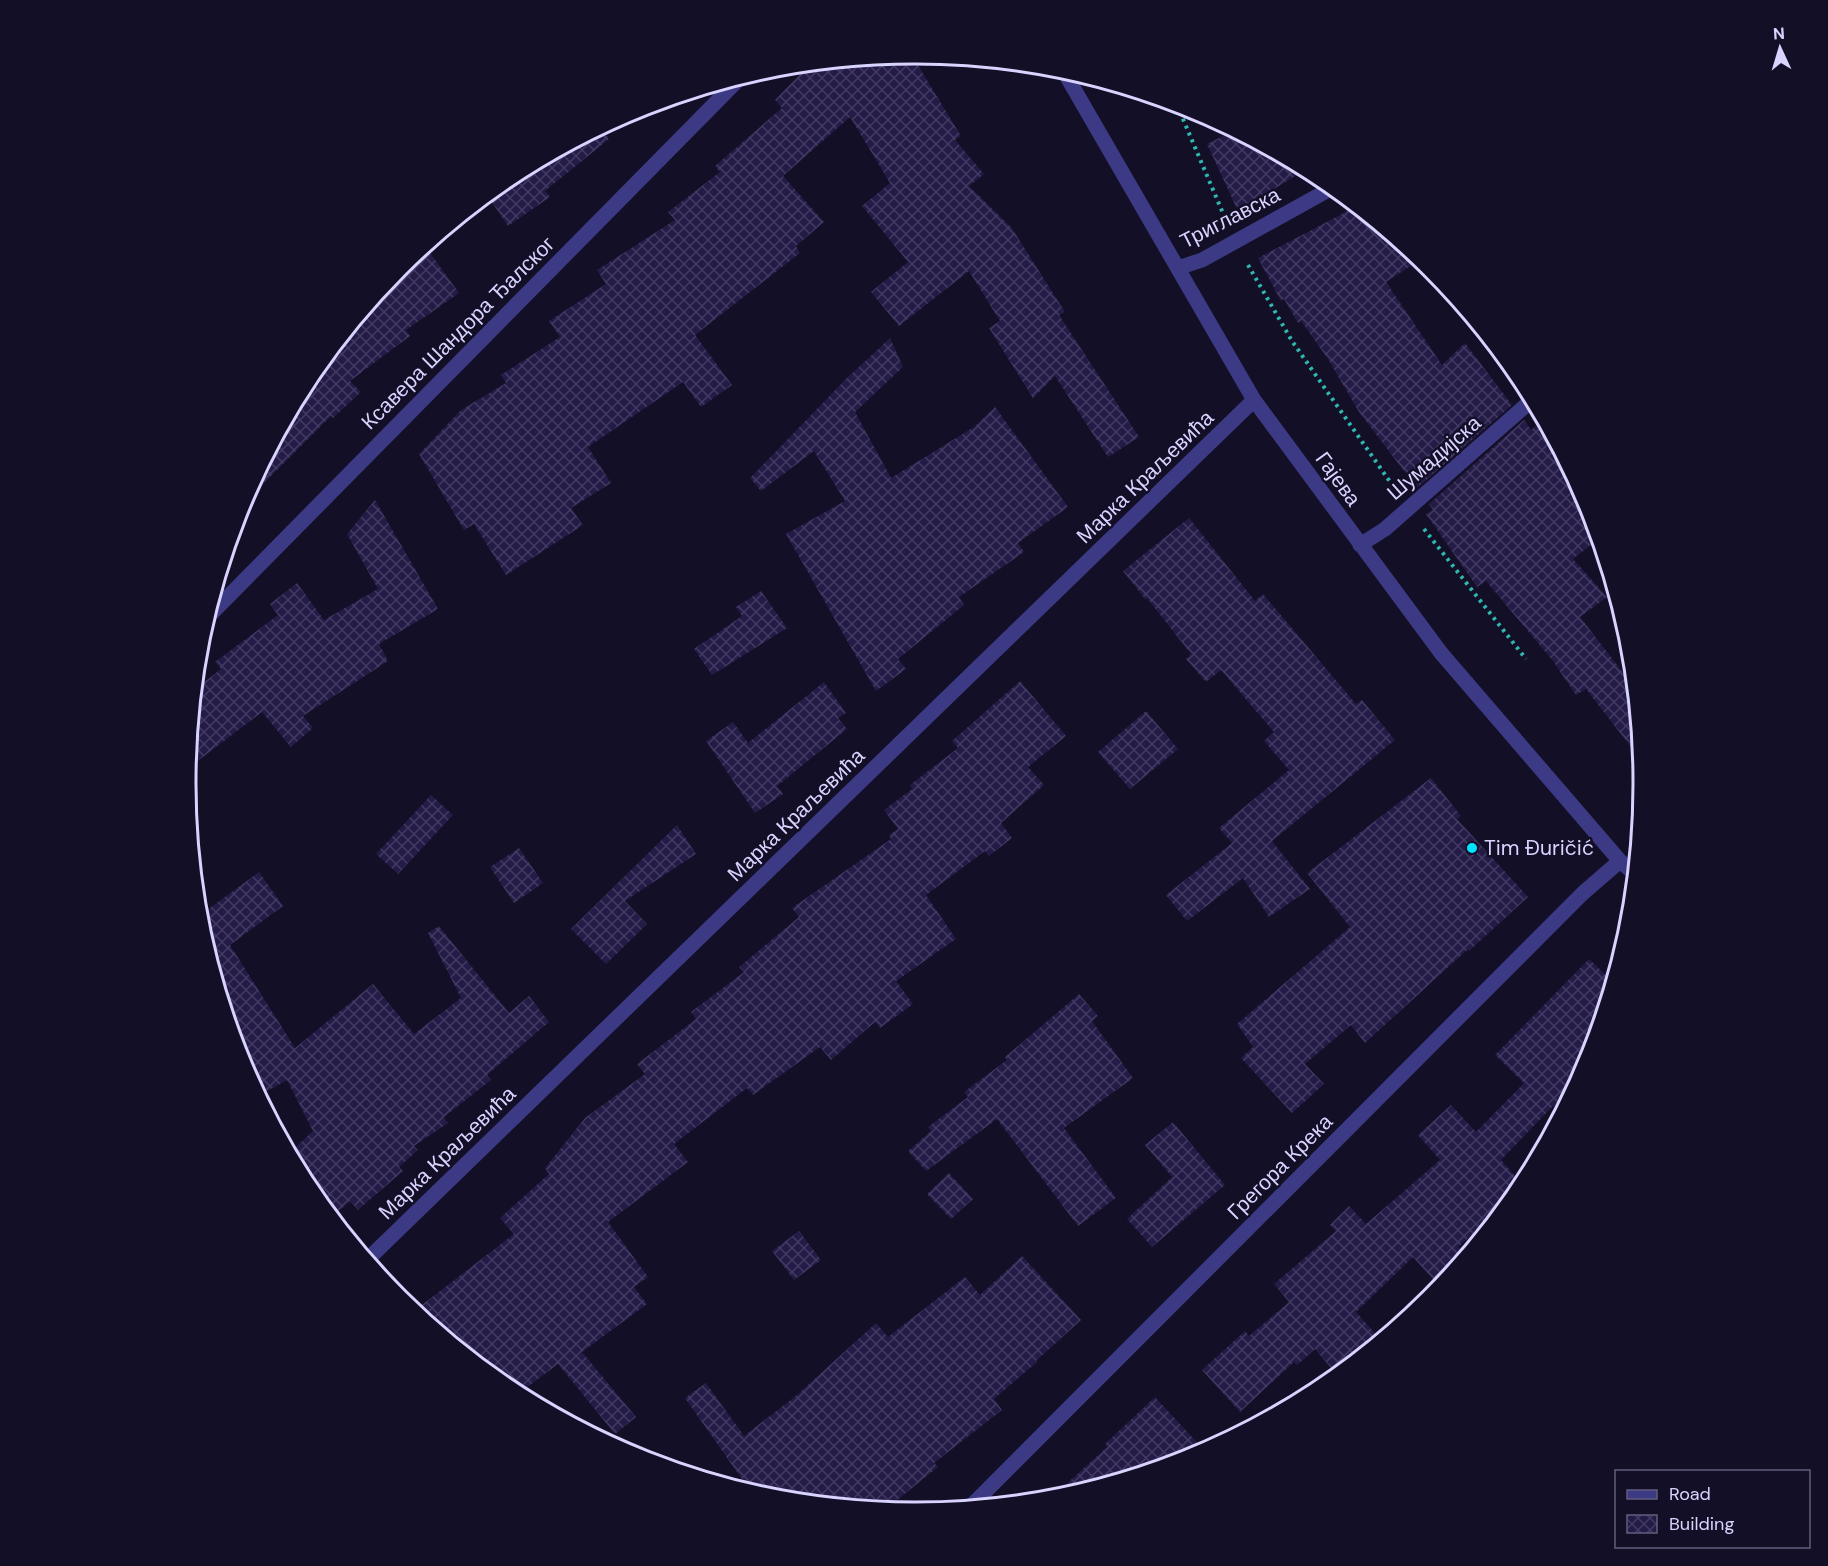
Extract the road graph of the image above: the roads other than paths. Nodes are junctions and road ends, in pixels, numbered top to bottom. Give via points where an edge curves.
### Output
1 (1070, 82) edge
2 (729, 89) edge
3 (1323, 193) edge
4 (1178, 268) junction
5 (1254, 400) junction
6 (1525, 406) edge
7 (1360, 545) junction
8 (218, 606) edge
9 (1620, 861) junction
10 (1627, 867) edge
11 (372, 1255) edge
12 (979, 1498) edge

1 - 4 street, Гајева
2 - 8 street, Ксавера Шандора Ђалског
3 - 4 street, Триглавска via 1202,260
4 - 5 street, Гајева
5 - 7 street, Гајева
5 - 11 street, Марка Краљевића
6 - 7 street, Шумадијска via 1385,529
7 - 9 street, Гајева via 1442,653
9 - 10 street, Гајева
9 - 12 street, Грегора Крека via 1583,893

